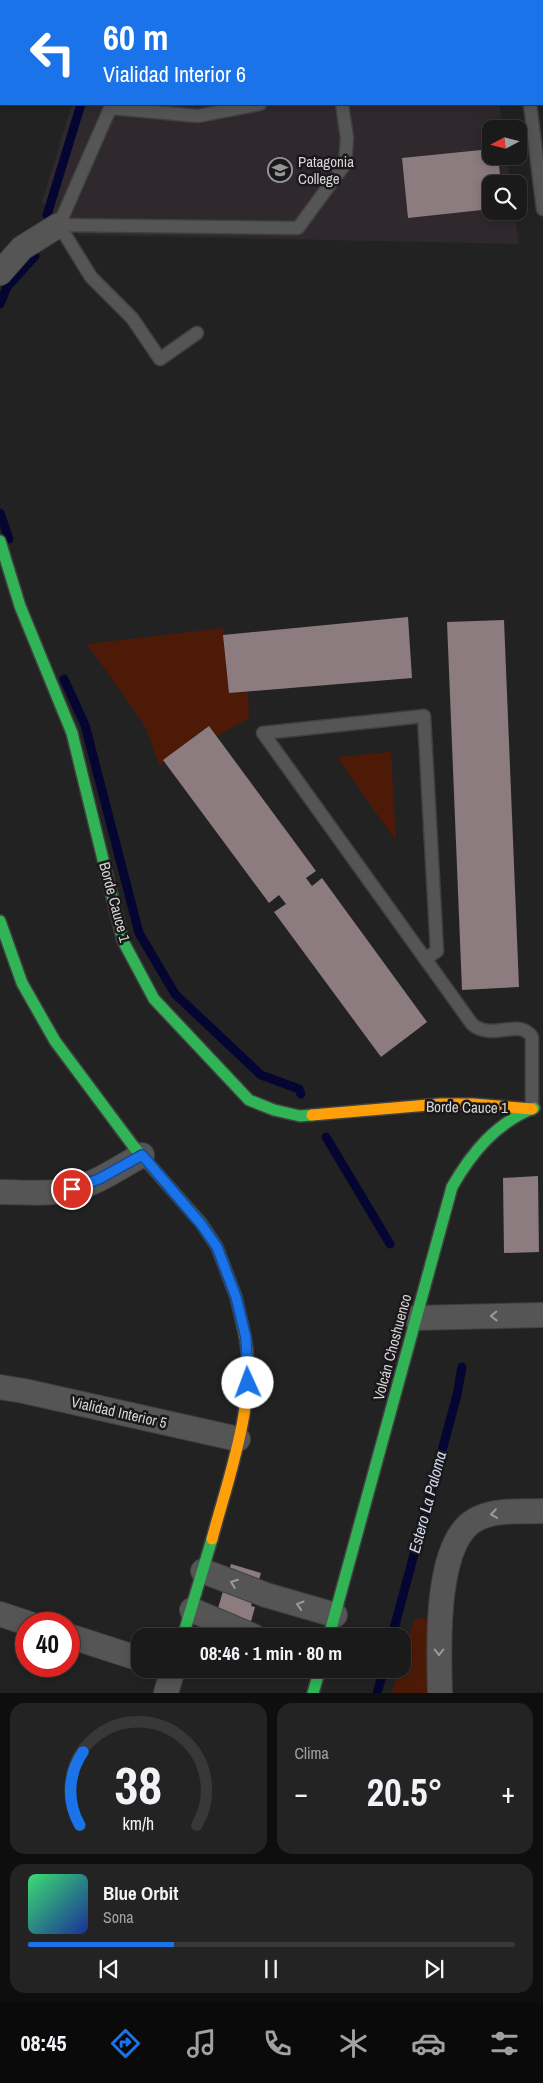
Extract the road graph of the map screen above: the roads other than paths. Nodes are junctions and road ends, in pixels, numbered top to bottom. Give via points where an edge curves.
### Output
1 (255, 105) edge
2 (342, 105) edge
3 (530, 105) edge
4 (112, 106) edge
5 (543, 209) edge
6 (59, 225) junction
7 (0, 273) edge
8 (197, 333) dead end
9 (0, 541) edge
10 (0, 921) edge
11 (426, 959) junction
12 (537, 1108) edge
13 (142, 1155) junction
14 (0, 1192) edge
15 (543, 1315) edge
16 (415, 1318) junction
17 (0, 1387) edge
18 (238, 1439) junction
19 (543, 1511) edge
20 (203, 1570) junction
21 (192, 1610) junction
22 (0, 1614) edge
23 (15, 1619) edge
24 (332, 1626) edge
25 (186, 1628) edge
26 (235, 1628) edge
27 (80, 1640) edge
28 (131, 1656) edge
29 (170, 1678) edge
30 (317, 1678) edge
31 (166, 1693) edge
32 (313, 1693) edge
33 (440, 1693) edge

1 - 4 lane via 198,116
2 - 6 lane via 347,138 345,164 298,228
3 - 5 lane
4 - 6 lane
6 - 7 street via 22,248
6 - 8 lane via 91,277 132,318 160,359
9 - 12 street, Borde Cauce 1 via 20,606 72,733 123,941 154,999 249,1100 300,1116 440,1104
10 - 13 street via 22,983 37,1012
11 - 11 lane via 437,951 424,716 263,733
11 - 12 lane via 479,1030 522,1028 528,1031 532,1037
12 - 16 street, Volcán Choshuenco via 508,1121 484,1141 455,1181
13 - 14 street via 99,1179 72,1189
13 - 18 street via 217,1247 236,1297 246,1338 248,1383
15 -> 16 street
16 - 24 street, Volcán Choshuenco
17 - 18 street, Vialidad Interior 5
18 - 20 street
19 -> 33 street via 477,1518 459,1537 451,1554 441,1598
20 - 21 street
24 -> 20 street
21 - 25 street
21 - 26 street
22 - 23 street
27 - 28 street
29 - 31 street
30 - 32 street

